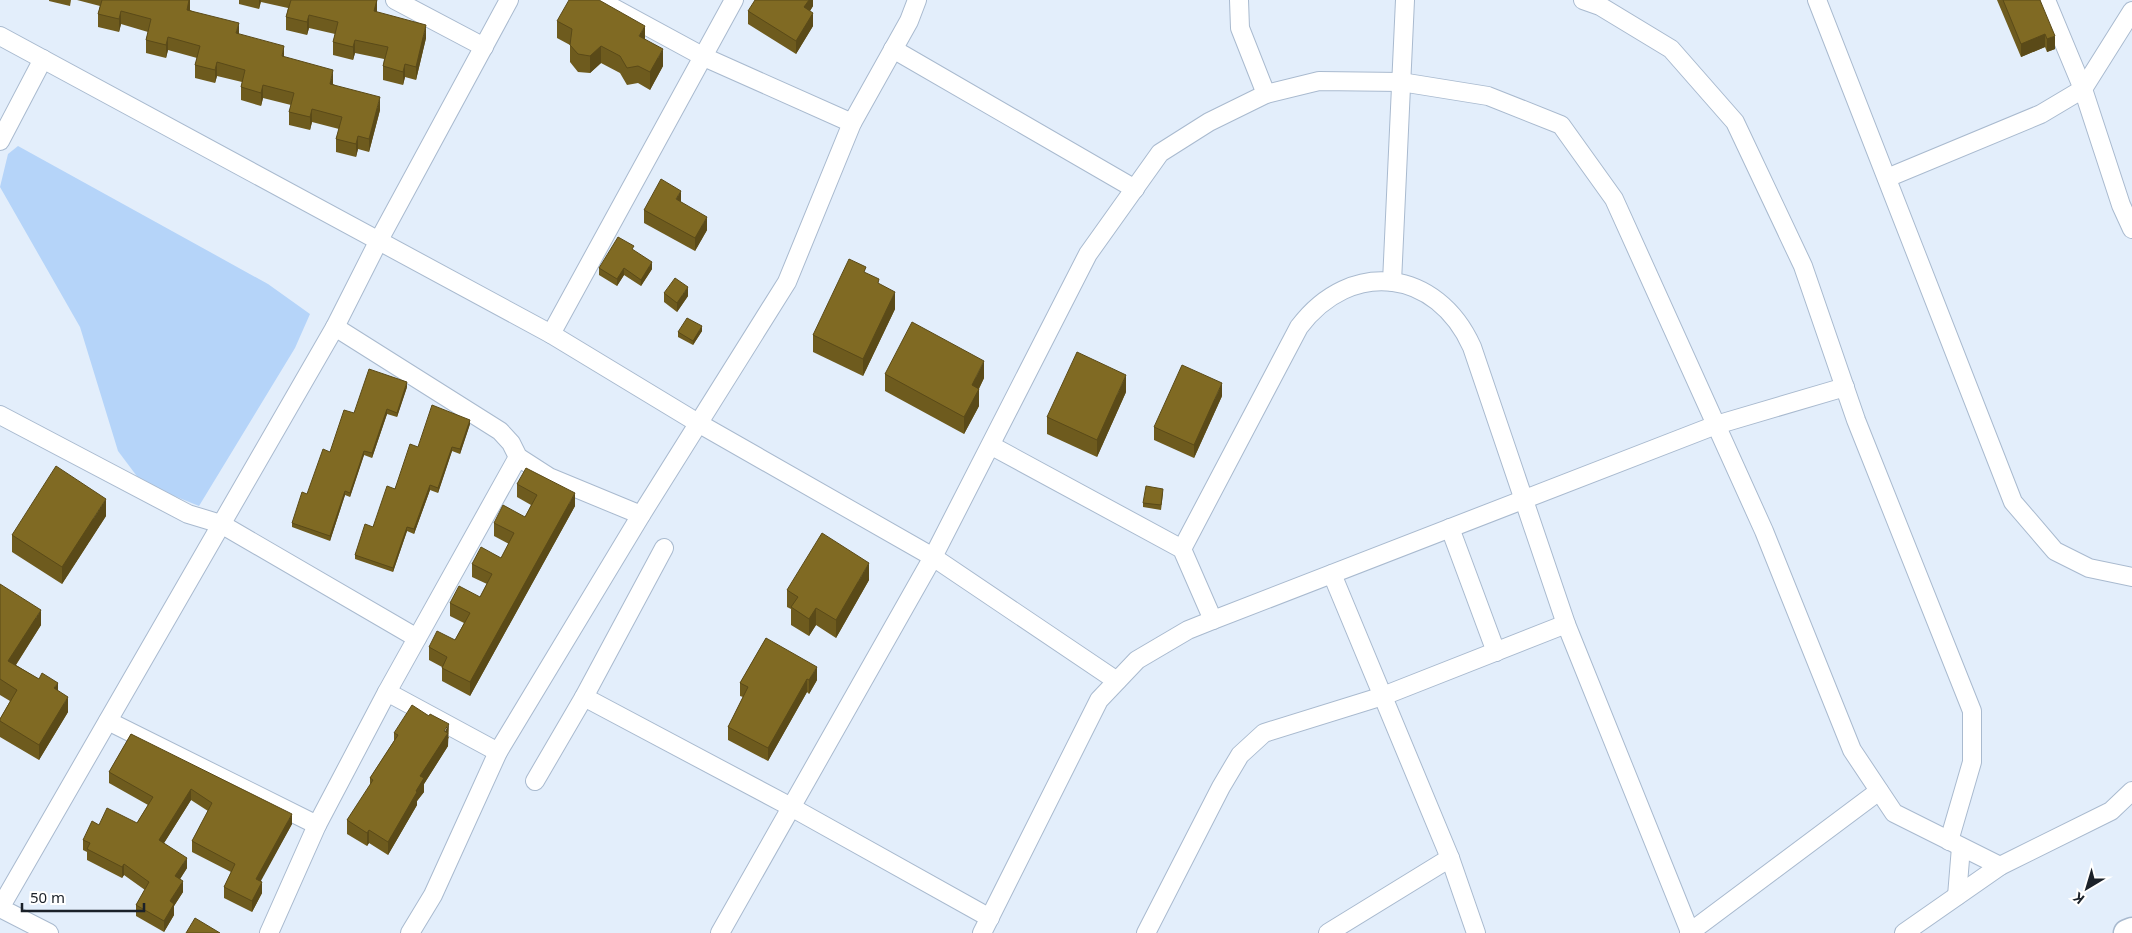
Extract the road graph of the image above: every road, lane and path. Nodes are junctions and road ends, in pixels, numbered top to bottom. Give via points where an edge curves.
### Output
1 (395, 0) edge
2 (509, 0) edge
3 (599, 0) edge
4 (734, 0) edge
5 (918, 0) edge
6 (1239, 0) edge
7 (1405, 0) edge
8 (1582, 0) edge
9 (1817, 0) edge
10 (2046, 0) edge
11 (2132, 11) edge
12 (0, 36) edge
13 (484, 47) junction
14 (894, 49) junction
15 (704, 57) junction
16 (43, 59) junction
17 (1401, 82) junction
18 (2082, 89) junction
19 (1266, 94) junction
20 (852, 123) junction
21 (0, 140) edge
22 (1887, 178) junction
23 (1135, 189) junction
24 (2132, 229) edge
25 (379, 240) junction
26 (1392, 282) junction
27 (335, 327) junction
28 (551, 334) junction
29 (1844, 387) junction
30 (0, 415) edge
31 (698, 423) junction
32 (1716, 425) junction
33 (992, 446) junction
34 (518, 457) junction
35 (1523, 500) junction
36 (641, 515) junction
37 (221, 524) junction
38 (1450, 528) junction
39 (664, 548) dead end
40 (1182, 550) junction
41 (933, 557) junction
42 (1332, 574) junction
43 (2132, 577) edge
44 (1213, 620) junction
45 (1566, 624) junction
46 (417, 638) junction
47 (1496, 652) junction
48 (1117, 681) junction
49 (387, 692) junction
50 (1383, 696) junction
51 (584, 697) junction
52 (108, 721) junction
53 (498, 752) junction
54 (535, 781) dead end
55 (1879, 791) junction
56 (2132, 791) edge
57 (791, 807) junction
58 (317, 826) junction
59 (1955, 844) junction
60 (1450, 858) junction
61 (2000, 866) junction
62 (1957, 896) junction
63 (986, 925) edge
64 (2132, 931) edge
65 (1689, 932) edge
66 (49, 933) edge
67 (269, 933) edge
68 (410, 933) edge
69 (720, 933) edge
70 (1146, 933) edge
71 (1328, 933) edge
72 (1476, 933) edge
73 (1904, 933) edge
74 (2127, 933) edge

1 - 13 street
2 - 13 street
3 - 15 street
4 - 15 street
5 - 14 street
6 - 19 street via 1240,28
7 - 17 street
8 - 29 street via 1600,6 1672,49 1735,122 1803,266
9 - 22 street
10 - 18 street
11 - 18 street
12 - 16 street
13 - 25 street
14 - 20 street
14 - 23 street
15 - 20 street
15 - 28 street
16 - 21 street
16 - 25 street
17 - 19 street via 1319,81
17 - 26 street
17 - 32 street via 1488,96 1561,125 1614,199
18 - 22 street via 2042,114
18 - 24 street
19 - 23 street via 1209,122 1160,153
20 - 31 street via 787,282
22 - 43 street via 2014,502 2055,551 2089,568
23 - 33 street via 1088,254
25 - 27 street
25 - 28 street
26 - 35 street via 1410,286 1441,303 1464,330
26 - 40 street via 1355,285 1339,291 1309,314 1299,327
27 - 34 street via 500,431
27 - 37 street
28 - 31 street
29 - 32 street
29 - 59 street via 1972,711 1972,762
30 - 37 street via 188,514
31 - 36 street
31 - 41 street
32 - 35 street
32 - 55 street via 1764,532 1852,750
33 - 40 street
33 - 41 street
34 - 36 street via 549,477
34 - 46 street
35 - 38 street
35 - 45 street
36 - 53 street
37 - 46 street
37 - 52 street
38 - 42 street
38 - 47 street
39 - 51 street
40 - 44 street
41 - 48 street
41 - 57 street
42 - 44 street
42 - 50 street
44 - 48 street via 1188,630 1138,660
45 - 47 street
45 - 65 street
46 - 49 street
47 - 50 street
48 - 63 street via 1099,700
49 - 53 street
49 - 58 street
50 - 60 street
50 - 70 street via 1264,733 1240,755
51 - 54 street
51 - 57 street
52 - 58 street
52 - 66 street via 0,908
53 - 68 street via 433,895
55 - 59 street via 1894,813
55 - 65 street
56 - 61 street via 2111,811
57 - 63 street
57 - 69 street
58 - 67 street
59 - 61 street
59 - 62 street
60 - 71 street
60 - 72 street
61 - 62 street
62 - 73 street
64 - 74 highway

